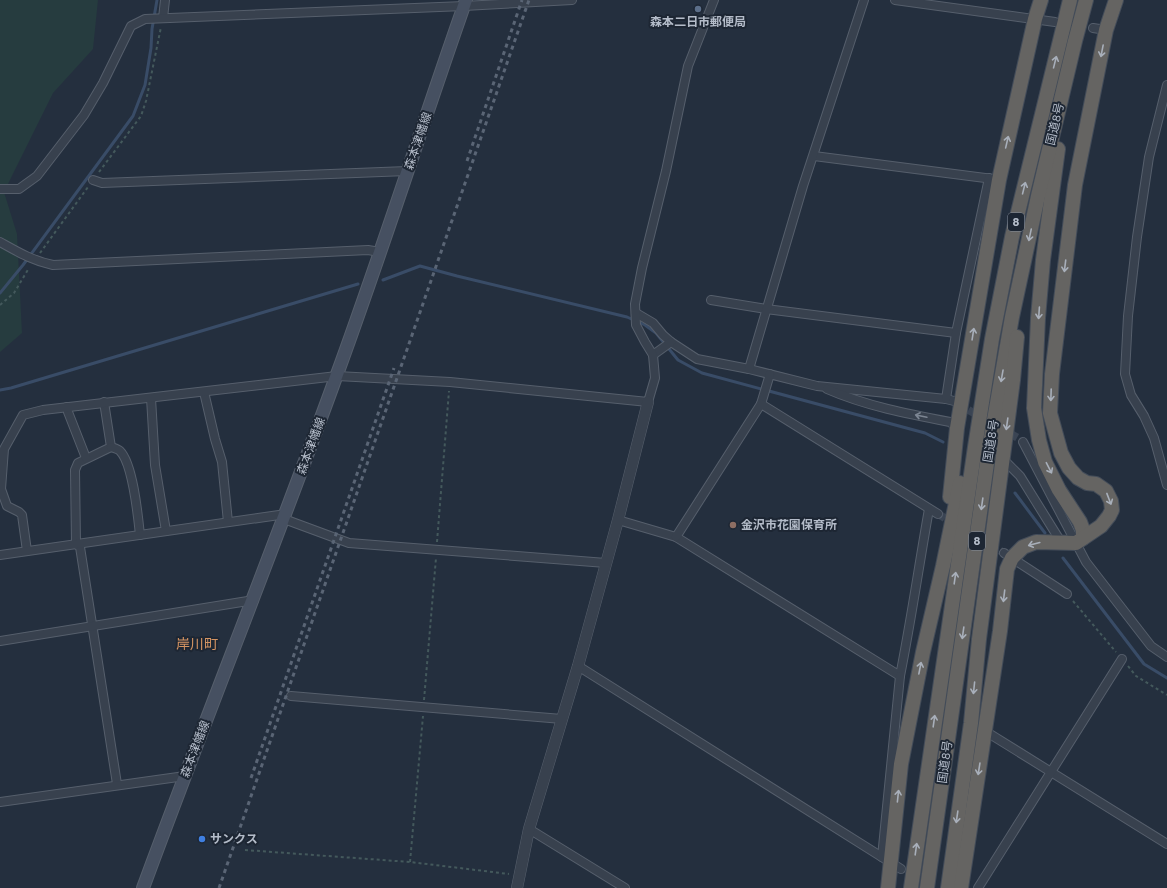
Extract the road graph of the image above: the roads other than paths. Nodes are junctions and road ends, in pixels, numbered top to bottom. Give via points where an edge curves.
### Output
1 (165, 0) edge
2 (572, 0) edge
3 (714, 0) edge
4 (864, 0) edge
5 (895, 0) edge
6 (1042, 0) edge
7 (1070, 0) edge
8 (1086, 0) edge
9 (1116, 0) edge
10 (465, 3) edge
11 (157, 19) junction
12 (1035, 19) junction
13 (1055, 22) dead end
14 (1065, 83) junction
15 (1167, 85) edge
16 (814, 156) junction
17 (407, 171) junction
18 (994, 179) junction
19 (93, 180) road end
20 (0, 189) edge
21 (1012, 236) junction
22 (0, 242) edge
23 (380, 252) junction
24 (711, 300) dead end
25 (766, 309) junction
26 (1012, 317) junction
27 (636, 319) junction
28 (956, 334) junction
29 (667, 344) junction
30 (653, 355) junction
31 (749, 369) junction
32 (770, 374) junction
33 (337, 376) junction
34 (818, 386) junction
35 (204, 392) junction
36 (151, 398) junction
37 (104, 402) junction
38 (648, 402) junction
39 (761, 404) junction
40 (68, 407) junction
41 (957, 428) junction
42 (1040, 446) junction
43 (112, 447) junction
44 (2, 449) edge
45 (86, 458) junction
46 (1002, 458) junction
47 (1167, 485) edge
48 (0, 490) edge
49 (929, 509) junction
50 (938, 514) tunnel mouth
51 (285, 516) junction
52 (618, 520) junction
53 (228, 522) junction
54 (166, 531) junction
55 (140, 535) junction
56 (676, 537) junction
57 (1079, 541) junction
58 (1061, 542) junction
59 (76, 544) junction
60 (27, 551) junction
61 (0, 555) edge
62 (1008, 556) junction
63 (606, 562) junction
64 (943, 566) junction
65 (1067, 594) road end
66 (254, 600) junction
67 (92, 626) junction
68 (0, 641) edge
69 (1167, 657) edge
70 (1122, 659) road end
71 (578, 666) junction
72 (900, 676) junction
73 (291, 696) dead end
74 (562, 719) junction
75 (985, 731) junction
76 (1051, 772) junction
77 (184, 776) junction
78 (116, 784) junction
79 (0, 802) edge
80 (529, 829) junction
81 (1167, 844) edge
82 (891, 863) junction
83 (143, 888) edge
84 (517, 888) edge
85 (625, 888) edge
86 (888, 888) edge
87 (911, 888) edge
88 (927, 888) edge
89 (948, 888) edge
90 (961, 888) edge
91 (978, 888) edge

1 - 11 street
2 - 10 street
3 - 27 street via 688,66 642,268 635,304
4 - 16 street
5 - 12 street
6 - 12 highway
21 -> 7 highway, 国道8号 / 8
8 - 14 highway, 国道8号 / 8
9 -> 57 highway via 1100,29 1074,185 1052,374 1050,413 1061,453 1078,478 1101,487 1111,501 1112,510 1106,522
10 - 11 street
10 - 17 main road, 森本津幡線
11 - 20 street via 145,19 131,26 84,115 37,176 19,189
12 - 13 street
18 -> 12 highway
14 -> 26 highway, 国道8号 / 8
14 -> 42 highway via 1070,91 1054,169 1038,318 1034,408
15 - 47 street via 1149,157 1137,237 1128,316 1125,374 1131,395 1154,438
16 - 18 street
16 - 25 street via 802,186
17 - 19 street via 102,183
17 - 23 main road, 森本津幡線
18 - 28 street
41 -> 18 highway
21 - 64 highway via 1001,254
87 -> 21 highway, 国道8号 / 8 via 975,446
22 - 23 street via 30,259 53,265 368,250
23 - 33 main road, 森本津幡線
24 - 25 street
25 - 28 street
25 - 31 street
26 -> 46 highway via 1017,334
26 -> 88 highway, 国道8号 / 8 via 989,449
27 - 29 street via 653,323
27 - 30 street
28 - 34 street via 950,400
29 - 30 street
29 - 31 street via 697,359
30 - 38 street via 655,378
31 - 32 street
32 - 34 street
32 - 39 street
33 - 35 street
33 - 38 street via 450,382
33 - 51 main road, 森本津幡線
41 -> 34 street via 950,422 890,410
35 - 36 street
35 - 53 street via 222,462
36 - 37 street
36 - 54 street via 155,465
37 - 40 street
37 - 43 street
38 - 52 street
39 - 49 street
39 - 56 street
40 - 44 street via 23,416
40 - 45 street
41 - 64 highway via 949,509 940,557
42 -> 57 highway via 1059,490 1080,522 1083,530
42 - 57 street via 1021,440
43 - 45 street
43 - 55 street via 119,450 126,461 138,510
44 - 48 street
45 - 59 street via 78,463 75,470
46 - 58 street via 1020,476
46 -> 89 highway via 971,723
48 - 60 street via 7,506 22,515
49 - 50 street
49 - 72 street
51 - 53 street
51 - 63 street via 349,543
51 - 66 main road, 森本津幡線
52 - 56 street
52 - 63 street
53 - 54 street
54 - 55 street
55 - 59 street
56 - 72 street
57 - 58 highway
57 - 69 street via 1086,562 1151,646
58 -> 62 highway via 1036,542
59 - 60 street
59 - 67 street via 80,547
60 - 61 street
62 - 65 street
62 -> 75 highway
63 - 71 street
82 -> 64 highway via 901,764
66 - 67 street
66 - 77 main road, 森本津幡線
67 - 68 street
67 - 78 street
70 - 76 street
71 - 74 street
71 - 82 street
72 - 82 street
73 - 74 street
74 - 80 street
75 - 76 street
75 -> 90 highway
76 - 81 street
76 - 91 street
77 - 78 street
77 - 83 main road, 森本津幡線
78 - 79 street
80 - 84 street
80 - 85 street
82 - 86 highway

